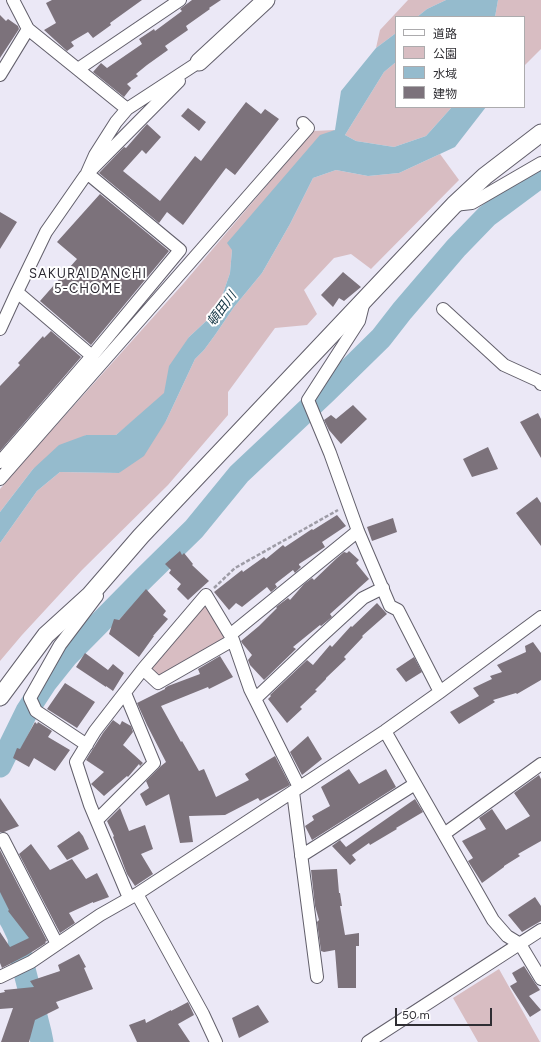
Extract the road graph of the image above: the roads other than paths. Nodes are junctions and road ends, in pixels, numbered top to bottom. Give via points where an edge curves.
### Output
1 (13, 0) edge
2 (180, 0) edge
3 (266, 0) edge
4 (28, 29) junction
5 (199, 62) junction
6 (78, 69) junction
7 (0, 75) edge
8 (127, 109) junction
9 (303, 123) dead end
10 (541, 133) edge
11 (541, 163) edge
12 (88, 173) junction
13 (454, 204) junction
14 (17, 292) junction
15 (364, 300) junction
16 (443, 309) dead end
17 (0, 329) edge
18 (92, 356) junction
19 (541, 384) edge
20 (0, 462) edge
21 (0, 479) edge
22 (358, 531) junction
23 (105, 577) junction
24 (383, 588) junction
25 (541, 617) edge
26 (232, 638) junction
27 (143, 670) junction
28 (440, 692) junction
29 (125, 693) junction
30 (0, 697) edge
31 (255, 700) junction
32 (385, 731) junction
33 (87, 745) junction
34 (541, 764) edge
35 (415, 784) junction
36 (296, 789) junction
37 (97, 820) junction
38 (444, 834) junction
39 (3, 839) dead end
40 (301, 856) junction
41 (133, 896) junction
42 (541, 930) edge
43 (58, 944) junction
44 (520, 944) junction
45 (0, 977) edge
46 (317, 977) dead end
47 (541, 979) edge
48 (216, 1042) edge
49 (368, 1042) edge

1 - 4 street
2 - 6 street
3 - 5 street
4 - 6 street
4 - 7 street
5 - 8 street
5 - 12 street
6 - 8 street
8 - 12 street via 95,155
9 - 21 street via 308,128
10 - 13 street via 485,176
11 - 13 street via 472,203
12 - 14 street via 46,232
12 - 18 street via 180,250
13 - 15 street
14 - 17 street
14 - 18 street
15 - 22 street via 359,321 308,400
15 - 23 street
16 - 19 street via 504,365
18 - 20 street
22 - 24 street
22 - 26 street
23 - 30 street via 90,595 46,635
23 - 33 street via 100,592 60,645 30,698 36,711
24 - 28 street via 390,606 398,610
24 - 31 street via 363,598
25 - 28 street
26 - 27 street via 158,683
26 - 27 street via 206,595
26 - 31 street
27 - 29 street
28 - 32 street
29 - 33 street
29 - 37 street via 154,763
31 - 36 street
32 - 35 street
32 - 36 street
33 - 37 street via 76,762
34 - 38 street
35 - 38 street
35 - 40 street
36 - 40 street
36 - 41 street
37 - 41 street
38 - 44 street via 493,920 507,936
39 - 43 street
40 - 46 street
41 - 43 street
41 - 48 street via 203,1014
42 - 44 street
43 - 45 street via 31,962
44 - 47 street
44 - 49 street

